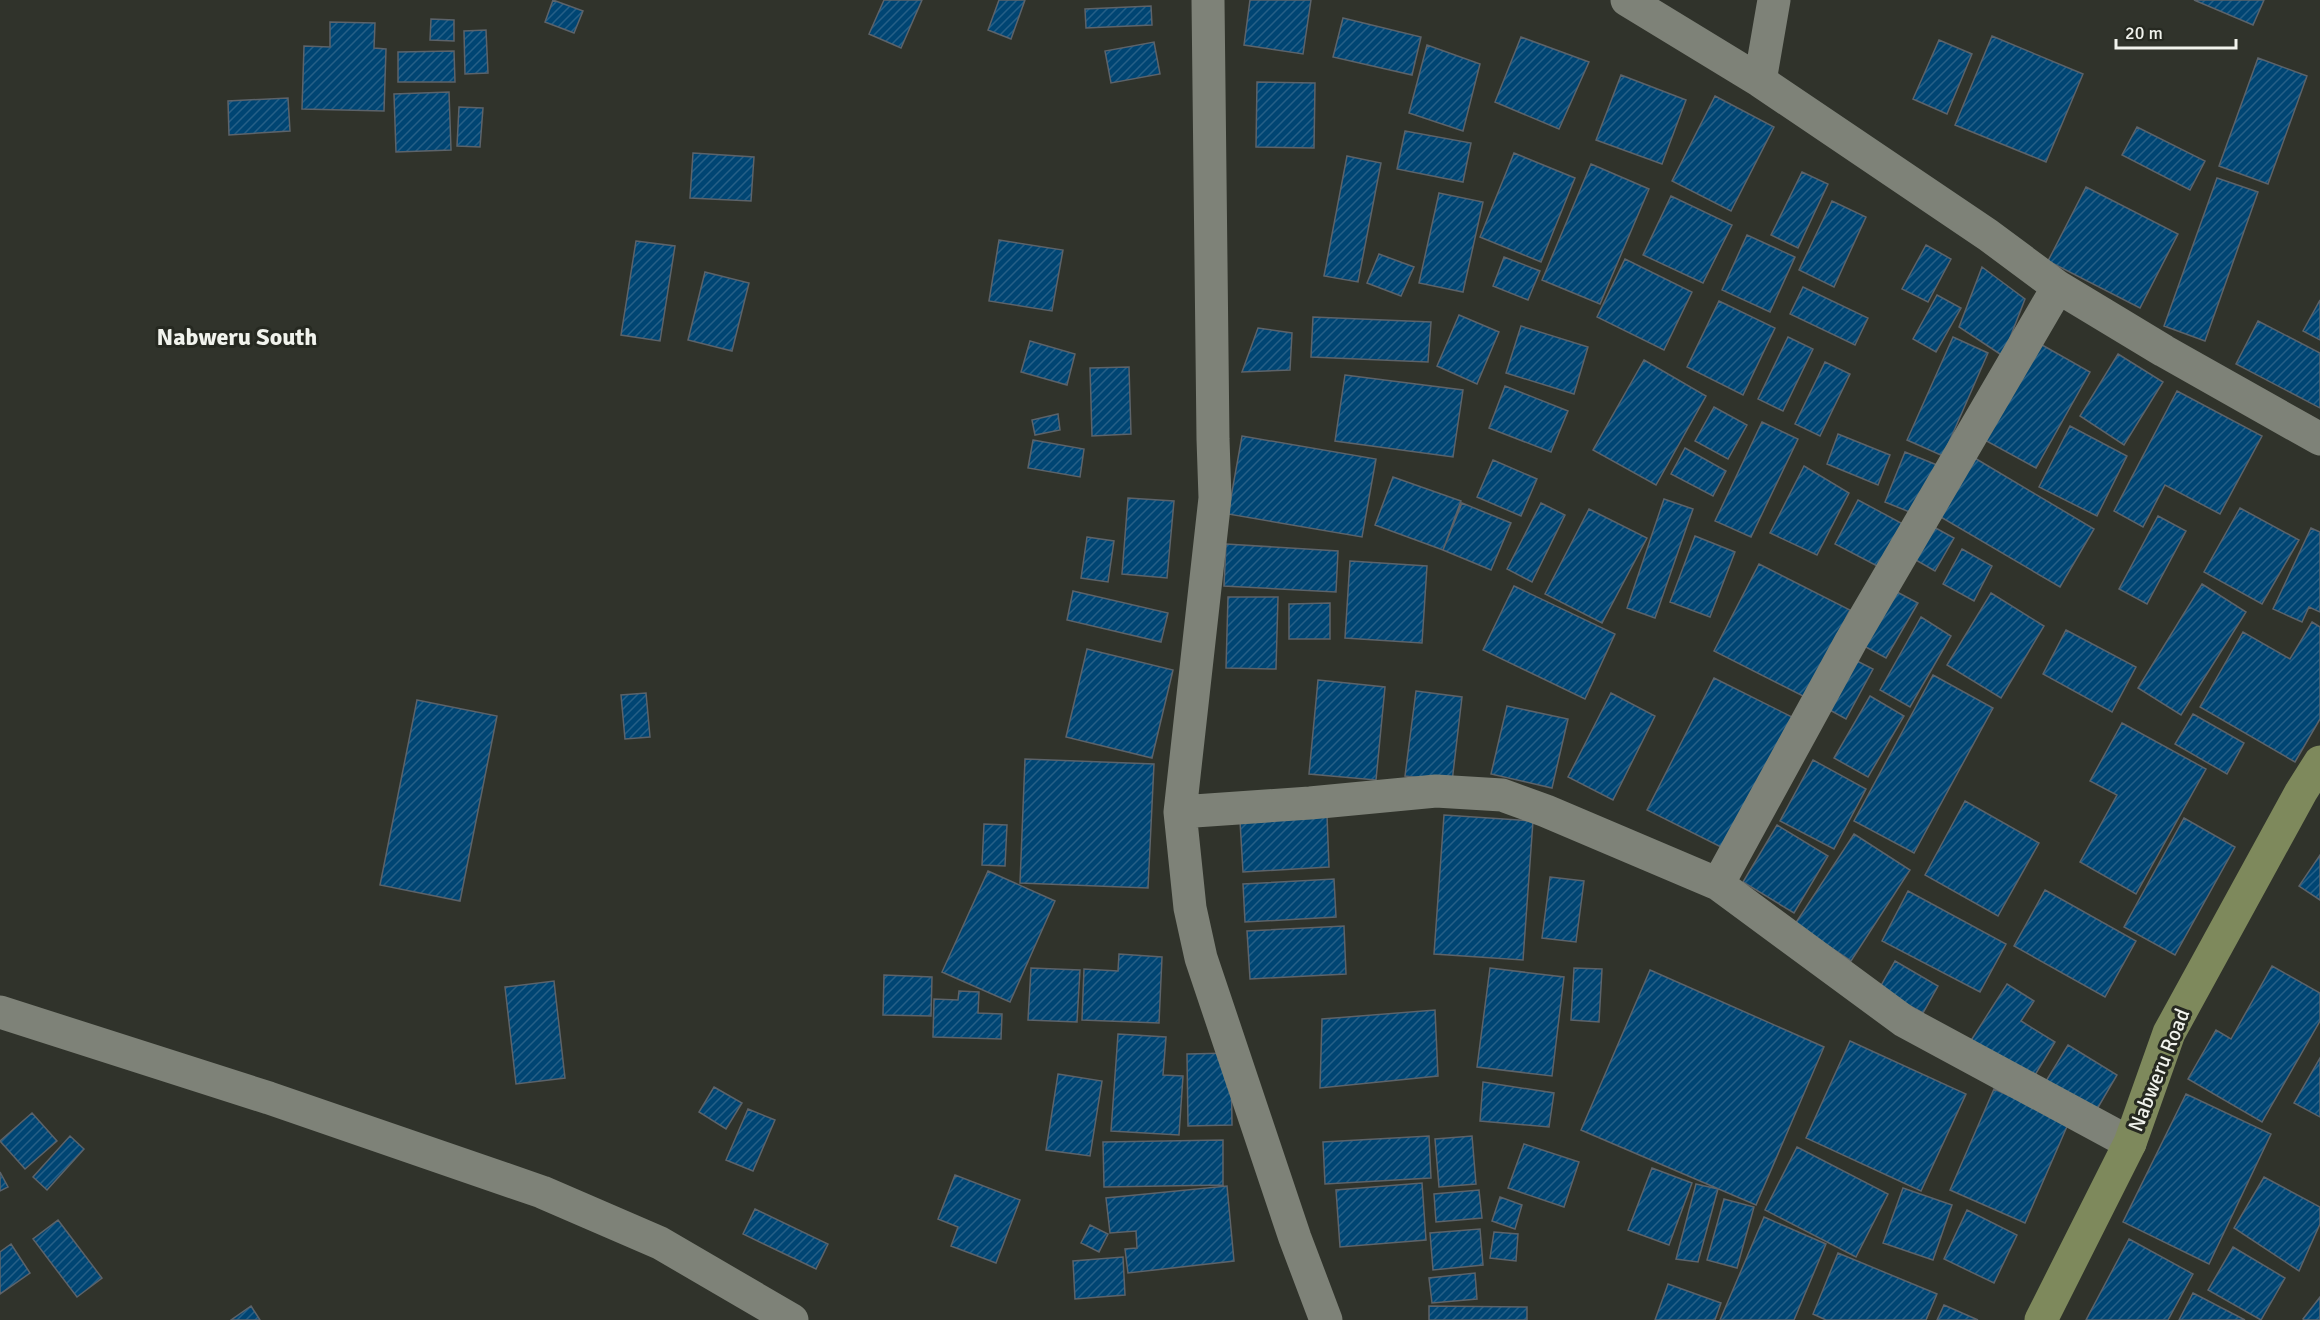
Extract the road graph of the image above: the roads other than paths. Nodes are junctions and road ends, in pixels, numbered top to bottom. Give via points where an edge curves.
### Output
1 (1208, 0) edge
2 (1626, 0) edge
3 (1774, 0) edge
4 (1760, 81) junction
5 (2058, 287) junction
6 (2320, 439) edge
7 (2320, 762) edge
8 (1180, 812) junction
9 (1718, 884) junction
10 (1, 1014) edge
11 (2130, 1143) junction
12 (792, 1320) edge
13 (1326, 1320) edge
14 (2041, 1320) edge

1 - 8 street via 1215,498
2 - 4 street
3 - 4 street
4 - 5 street
5 - 6 street
5 - 9 street via 1851,642
7 - 11 main road, Nabweru Road via 2169,1033
8 - 9 street via 1436,791 1502,795
8 - 13 street via 1190,908 1201,958
9 - 11 street via 1904,1021
10 - 12 street via 269,1098 542,1192 660,1243
11 - 14 main road, Nabweru Road

